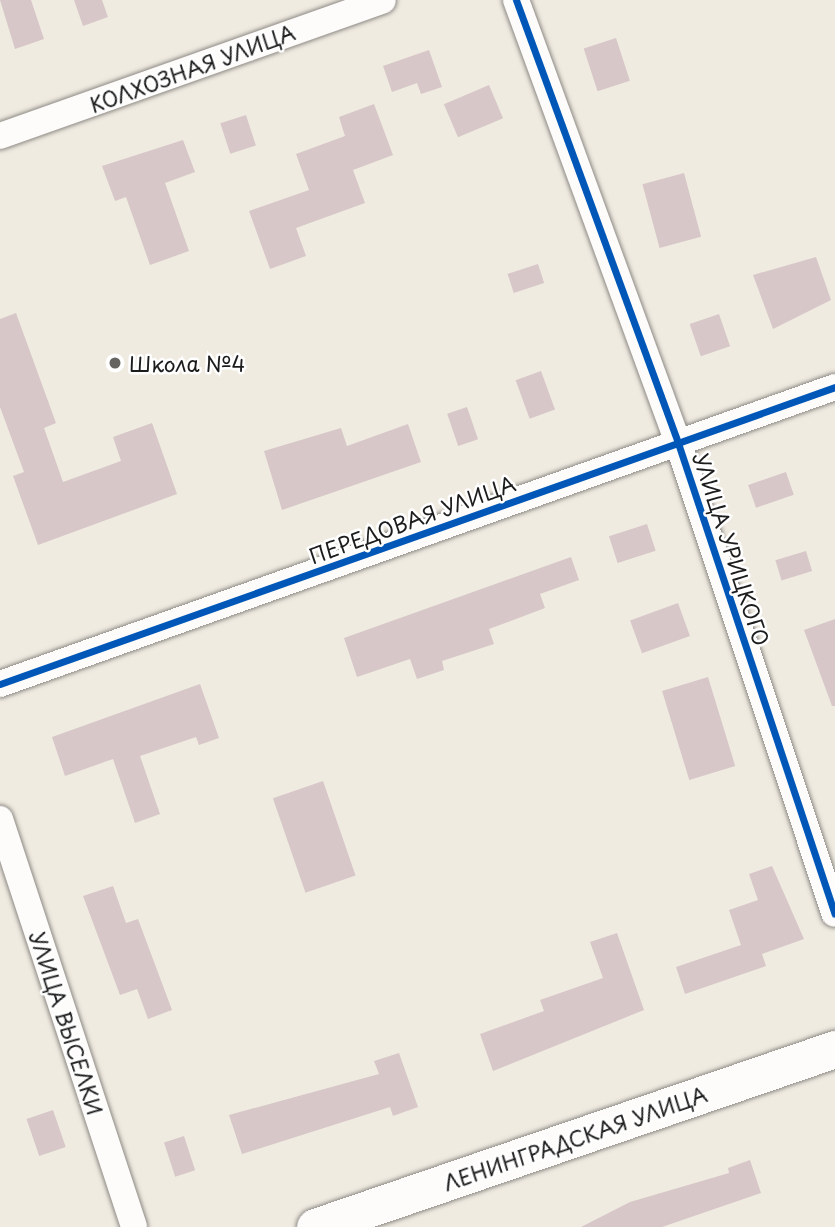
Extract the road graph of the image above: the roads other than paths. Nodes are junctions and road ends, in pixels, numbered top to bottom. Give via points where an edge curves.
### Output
1 (383, 0) edge
2 (516, 0) edge
3 (0, 136) edge
4 (835, 387) edge
5 (678, 443) junction
6 (0, 684) edge
7 (0, 819) edge
8 (835, 914) edge
9 (835, 1049) edge
10 (134, 1227) edge
11 (316, 1227) edge

1 - 3 street, КОЛХОЗНАЯ УЛИЦА
2 - 5 street, УЛИЦА УРИЦКОГО
4 - 5 street, ПЕРЕДОВАЯ УЛИЦА
5 - 6 street, ПЕРЕДОВАЯ УЛИЦА
5 - 8 street, УЛИЦА УРИЦКОГО
7 - 10 street, УЛИЦА ВЫСЕЛКИ
9 - 11 street, ЛЕНИНГРАДСКАЯ УЛИЦА

